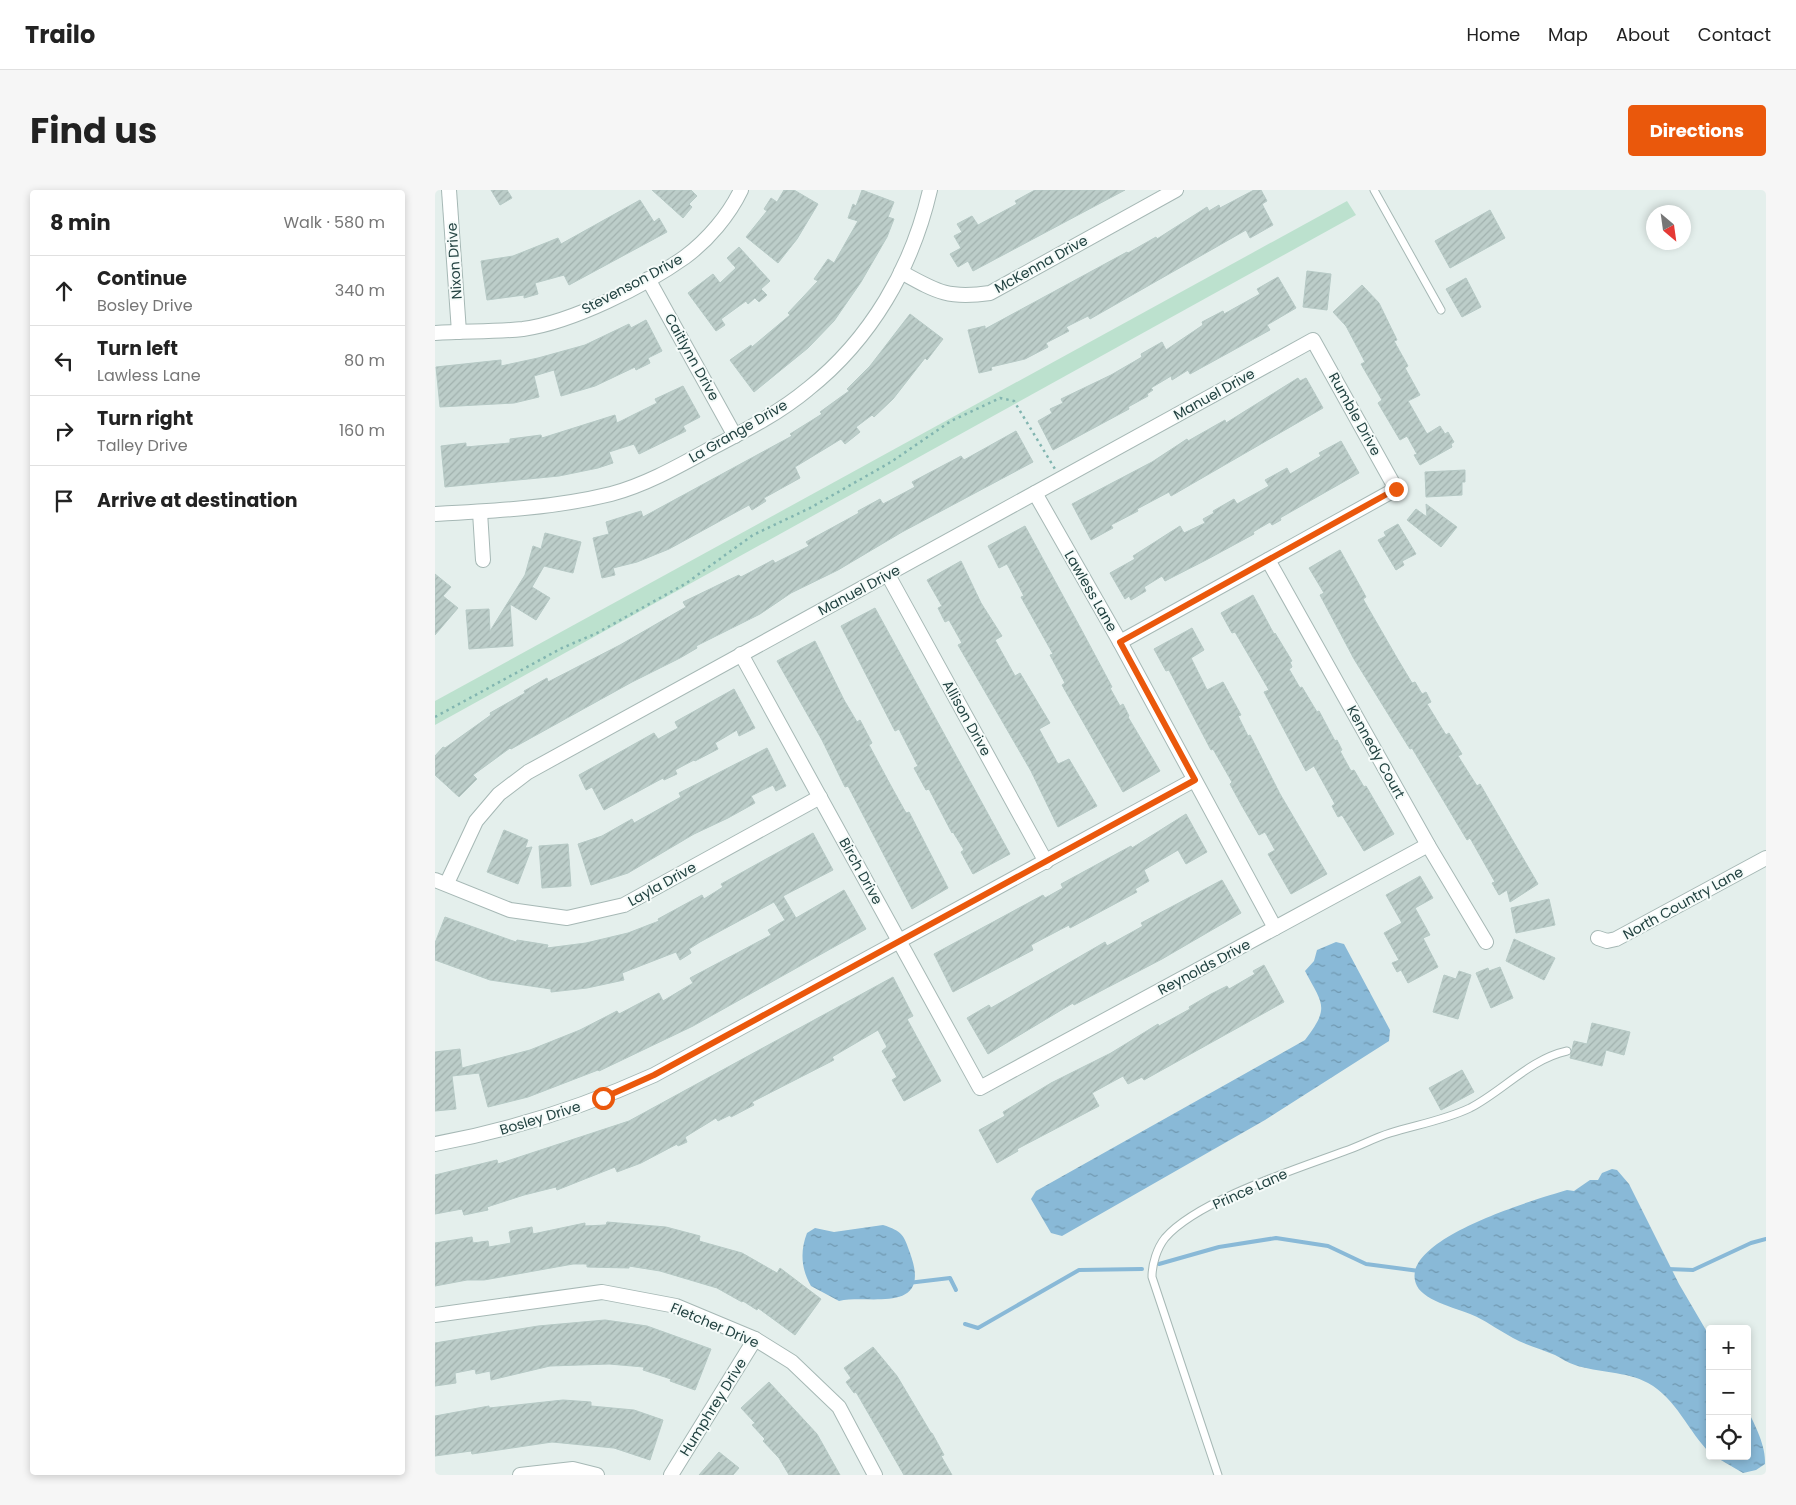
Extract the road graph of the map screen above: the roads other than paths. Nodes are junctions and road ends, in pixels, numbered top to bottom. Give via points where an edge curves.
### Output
1 (449, 190) edge
2 (741, 190) edge
3 (930, 190) edge
4 (1176, 190) edge
5 (1374, 190) edge
6 (901, 272) junction
7 (648, 279) junction
8 (1441, 310) dead end
9 (459, 332) junction
10 (435, 333) edge
11 (1313, 340) joint
12 (735, 436) junction
13 (1035, 493) junction
14 (480, 512) junction
15 (435, 514) edge
16 (483, 560) dead end
17 (1268, 560) junction
18 (888, 575) junction
19 (1120, 642) junction
20 (741, 654) junction
21 (1195, 780) junction
22 (820, 797) junction
23 (1428, 845) junction
24 (1766, 858) edge
25 (1046, 862) junction
26 (441, 881) edge
27 (1275, 928) junction
28 (1598, 938) dead end
29 (899, 941) junction
30 (1486, 942) dead end
31 (1567, 1051) dead end
32 (980, 1088) joint
33 (435, 1144) edge
34 (435, 1315) edge
35 (755, 1339) junction
36 (520, 1475) edge
37 (597, 1475) edge
38 (671, 1475) edge
39 (875, 1475) edge
40 (1218, 1475) edge

1 - 9 street, Nixon Drive
2 - 7 street, Stevenson Drive via 714,230 686,256
3 - 6 street, La Grange Drive
4 - 6 street, McKenna Drive via 990,292 963,297 937,292
5 - 8 lane
6 - 12 street, La Grange Drive via 874,319 831,369 788,404
7 - 9 street, Stevenson Drive via 567,318 523,329
7 - 12 street, Caitlynn Drive
9 - 10 street, Stevenson Drive
11 - 13 street, Manuel Drive
11 - 17 street, Rumble Drive via 1396,489
12 - 14 street, La Grange Drive via 651,479 614,493 570,503
13 - 18 street, Manuel Drive
13 - 19 street, Lawless Lane
14 - 15 street, La Grange Drive
14 - 16 street
17 - 19 street
17 - 23 street, Kennedy Court
18 - 20 street, Manuel Drive
18 - 25 street, Allison Drive
19 - 21 street, Lawless Lane
20 - 22 street, Birch Drive
20 - 26 street, Manuel Drive via 528,772 499,794 476,821
21 - 25 street, Bosley Drive
21 - 27 street, Lawless Lane
22 - 26 street, Layla Drive via 624,905 567,918 509,910
22 - 29 street, Birch Drive
23 - 27 street, Reynolds Drive
23 - 30 street, Kennedy Court
24 - 28 street, North Country Lane via 1616,939
25 - 29 street, Bosley Drive
27 - 32 street, Reynolds Drive
29 - 32 street, Birch Drive
29 - 33 street, Bosley Drive via 654,1075 603,1098 513,1128
31 - 40 lane, Prince Lane via 1540,1061 1469,1108 1368,1140 1221,1200 1178,1226 1164,1239 1152,1277
34 - 35 street, Fletcher Drive via 602,1292 675,1306
35 - 38 street, Humphrey Drive
35 - 39 street, Fletcher Drive via 792,1362 839,1407
36 - 37 street via 573,1469

